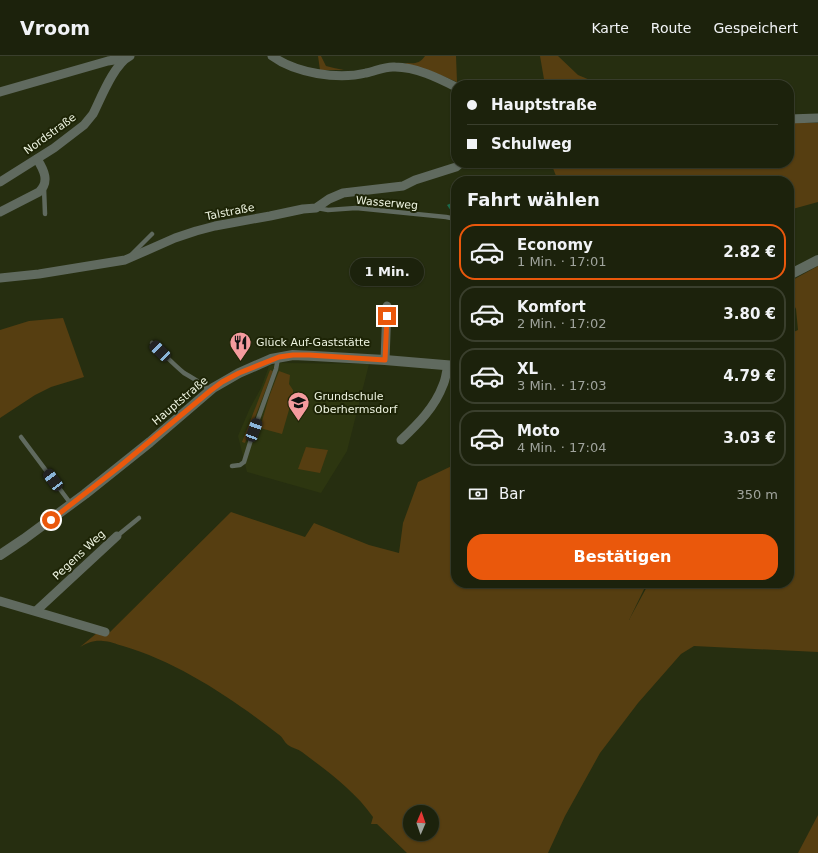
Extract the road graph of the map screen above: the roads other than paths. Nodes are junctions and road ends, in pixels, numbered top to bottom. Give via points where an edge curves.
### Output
1 (272, 56) edge
2 (128, 57) edge
3 (451, 85) edge
4 (0, 92) edge
5 (818, 118) edge
6 (794, 119) edge
7 (37, 159) junction
8 (453, 168) edge
9 (0, 182) edge
10 (44, 188) junction
11 (316, 208) junction
12 (0, 212) edge
13 (45, 214) dead end
14 (451, 218) edge
15 (152, 234) dead end
16 (125, 260) junction
17 (818, 260) edge
18 (794, 272) edge
19 (0, 278) edge
20 (387, 306) dead end
21 (152, 343) dead end
22 (279, 357) junction
23 (385, 360) junction
24 (451, 366) edge
25 (451, 368) edge
26 (210, 391) junction
27 (21, 437) dead end
28 (401, 440) dead end
29 (232, 466) dead end
30 (71, 505) junction
31 (138, 518) dead end
32 (117, 536) joint
33 (0, 555) edge
34 (0, 601) edge
35 (36, 611) junction
36 (105, 632) dead end

1 - 3 street via 284,63 324,75 353,75 394,66 408,68
2 - 4 street
2 - 7 street, Nordstraße via 117,69 89,120
5 - 6 street
7 - 9 street, Nordstraße
7 - 10 street via 43,170
8 - 11 street, Talstraße via 403,186 343,193
10 - 12 street
10 - 13 lane
11 - 14 lane, Wasserweg via 356,208
11 - 16 street, Talstraße via 196,231
15 - 16 lane
16 - 19 street, Talstraße
17 - 18 street
20 - 23 street
21 - 26 lane via 181,370
22 - 23 street, Hauptstraße via 309,355
22 - 26 street, Hauptstraße via 239,373
22 - 29 lane via 244,462
23 - 24 street, Hauptstraße
25 - 28 street via 434,403 418,424
26 - 30 street, Hauptstraße
27 - 30 lane
30 - 33 street, Hauptstraße
31 - 32 lane, Pegens Weg
32 - 35 street, Pegens Weg
34 - 35 street
35 - 36 street

